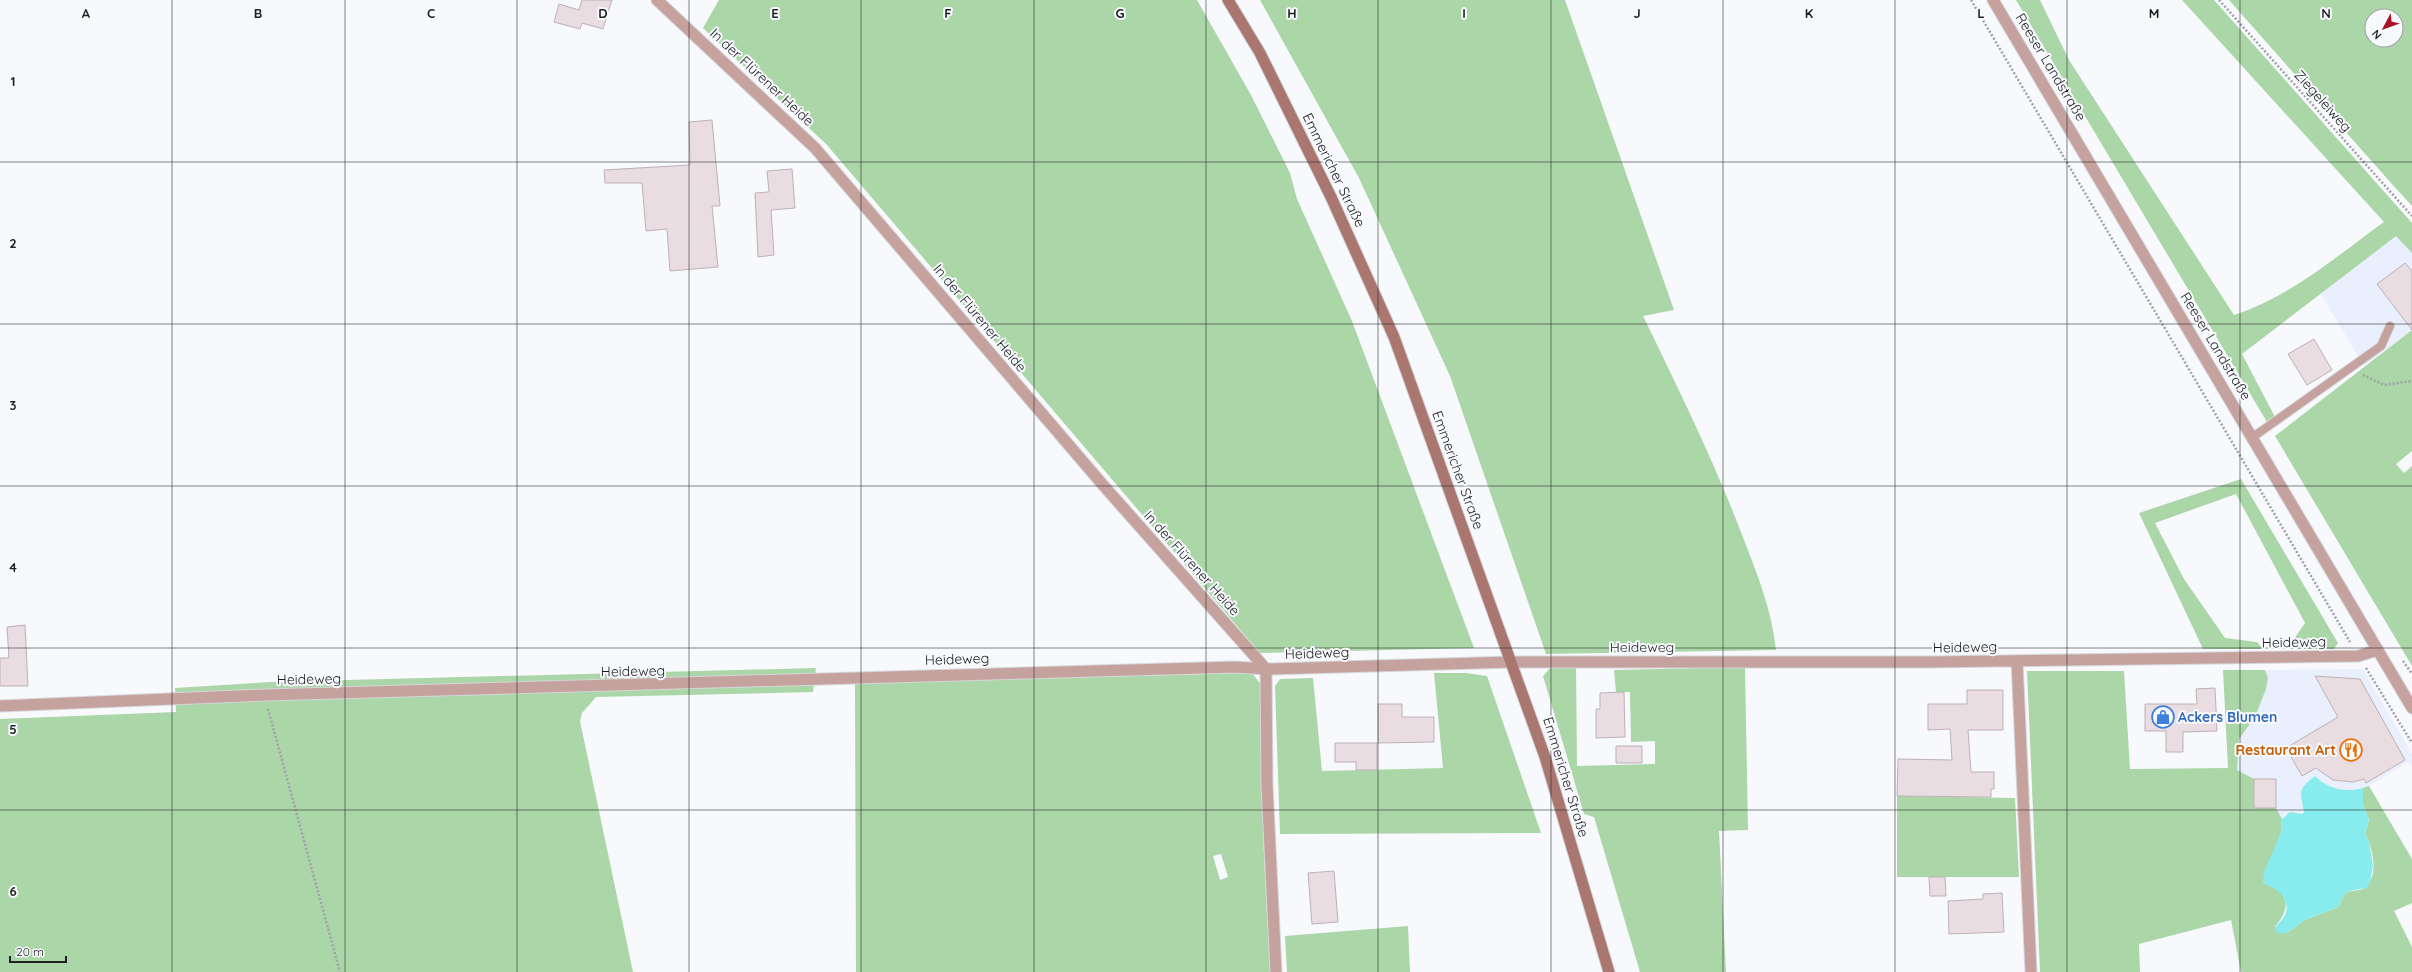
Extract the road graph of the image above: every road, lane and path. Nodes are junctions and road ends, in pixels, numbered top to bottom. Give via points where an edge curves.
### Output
1 (657, 0) edge
2 (1228, 0) edge
3 (1971, 0) edge
4 (1993, 0) edge
5 (2219, 0) edge
6 (2412, 216) edge
7 (2390, 326) dead end
8 (2357, 363) junction
9 (2412, 381) edge
10 (2253, 438) junction
11 (2378, 650) junction
12 (2358, 656) junction
13 (2017, 661) junction
14 (1512, 662) junction
15 (1266, 669) junction
16 (265, 695) junction
17 (0, 706) edge
18 (2412, 708) edge
19 (2412, 743) edge
20 (340, 972) edge
21 (1276, 972) edge
22 (1609, 972) edge
23 (2031, 972) edge

1 - 15 street, In der Flürener Heide via 816,148 1103,485
2 - 14 main road, Emmericher Straße via 1260,53 1328,190 1394,337
3 - 12 path
4 - 10 street, Reeser Landstraße
5 - 6 path, Ziegeleiweg
7 - 8 lane via 2381,346
8 - 9 path via 2364,377 2384,385
8 - 10 lane
10 - 11 street, Reeser Landstraße
11 - 12 street, Heideweg
11 - 18 street, Reeser Landstraße
12 - 13 street, Heideweg
12 - 19 path
13 - 14 street, Heideweg
13 - 23 street, Heideweg
14 - 15 street, Heideweg
14 - 22 main road, Emmericher Straße via 1545,757
15 - 16 street, Heideweg via 1236,666 963,673 678,685
15 - 21 street, Heideweg via 1267,785
16 - 17 street, Heideweg
16 - 20 path

